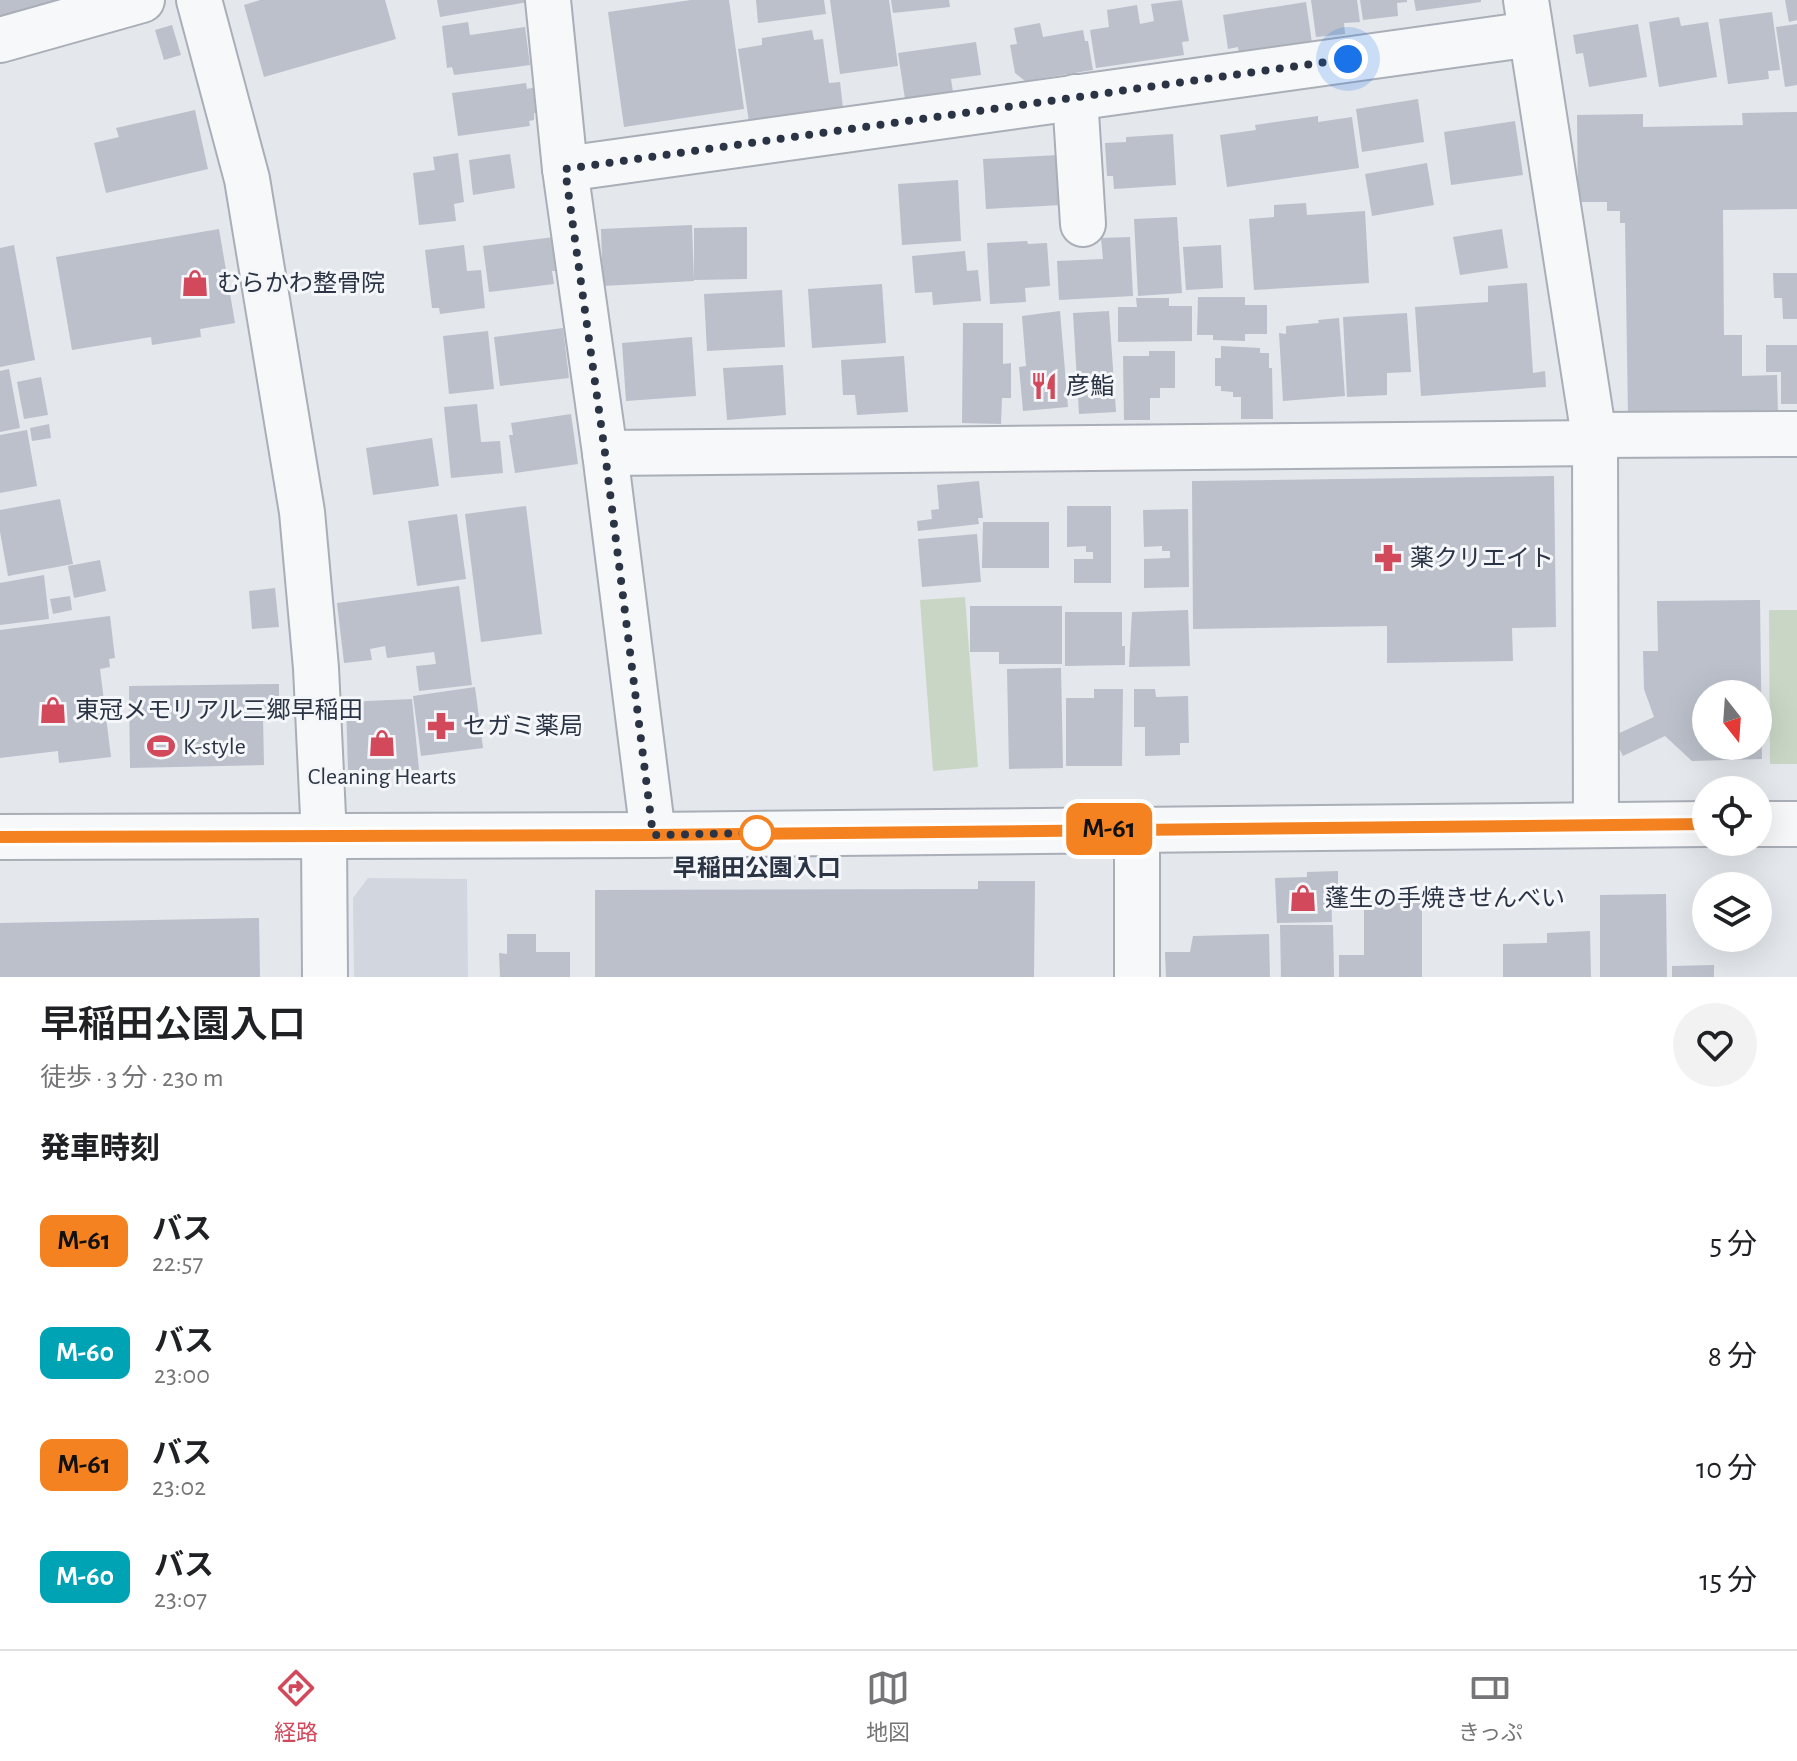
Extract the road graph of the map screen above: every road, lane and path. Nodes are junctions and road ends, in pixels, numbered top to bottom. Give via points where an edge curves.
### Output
1 (142, 0) edge
2 (199, 0) edge
3 (548, 0) edge
4 (1528, 17) edge
5 (0, 40) edge
6 (1075, 97) junction
7 (565, 169) junction
8 (1083, 224) dead end
9 (1797, 434) edge
10 (1595, 439) junction
11 (605, 453) junction
12 (1692, 824) edge
13 (1772, 824) edge
14 (1797, 824) edge
15 (1596, 825) junction
16 (1137, 829) junction
17 (653, 835) junction
18 (0, 837) edge
19 (324, 837) junction
20 (325, 977) edge
21 (1137, 977) edge

1 - 5 street
2 - 19 street via 247,179 302,512
3 - 7 street
4 - 6 street
4 - 10 street
6 - 7 street
6 - 8 street
7 - 11 street
9 - 10 street
10 - 11 street
10 - 15 street
11 - 17 street
12 - 15 street
13 - 14 street
15 - 16 street
16 - 17 street
16 - 21 street
17 - 19 street
18 - 19 street
19 - 20 street

